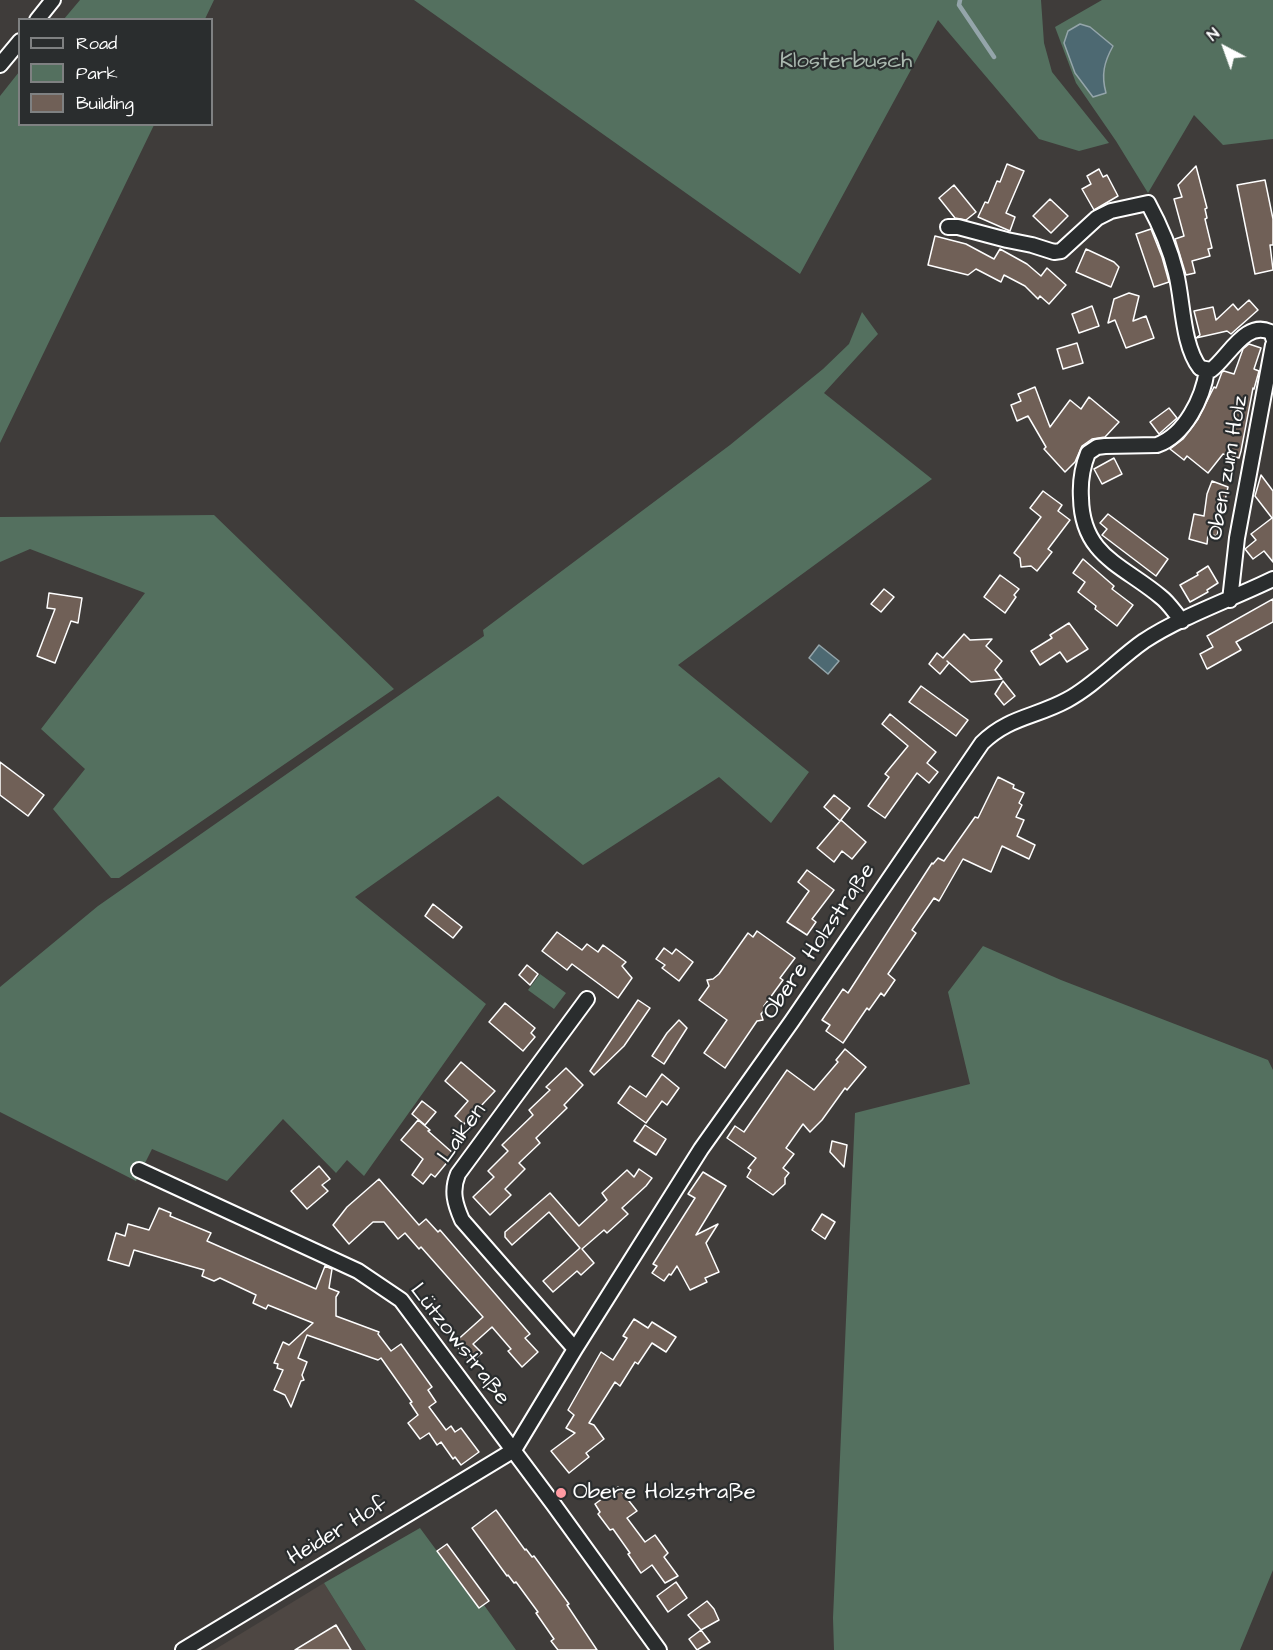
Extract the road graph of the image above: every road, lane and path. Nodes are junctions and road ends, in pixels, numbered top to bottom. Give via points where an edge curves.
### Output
1 (53, 0) edge
2 (39, 18) edge
3 (18, 43) edge
4 (0, 65) edge
5 (948, 228) dead end
6 (1271, 331) edge
7 (1273, 345) edge
8 (1206, 370) junction
9 (1273, 579) edge
10 (1230, 600) junction
11 (1182, 621) junction
12 (587, 999) dead end
13 (139, 1170) dead end
14 (574, 1349) junction
15 (514, 1450) junction
16 (183, 1650) edge
17 (658, 1650) edge

1 - 2 street
3 - 4 street
5 - 8 street, Oben zum Holz via 958,227 1054,252 1104,215 1148,203 1176,272 1194,359
6 - 8 street, Oben zum Holz via 1246,335 1216,366
7 - 10 street, Oben zum Holz via 1236,538
8 - 11 street, Oben zum Holz via 1205,383 1194,407 1175,435 1157,445 1097,447 1088,453 1082,474 1081,510 1091,541 1162,598
9 - 10 street, Obere Holzstraße
10 - 11 street, Obere Holzstraße
11 - 14 street, Obere Holzstraße via 1145,641 1070,699 1005,725 982,743 701,1149
12 - 14 street, Laiken via 458,1174 454,1190 462,1220
13 - 15 street, Lützowstraße via 358,1271 401,1299
14 - 15 street, Obere Holzstraße
15 - 16 street, Heider Hof
15 - 17 street, Lützowstraße

